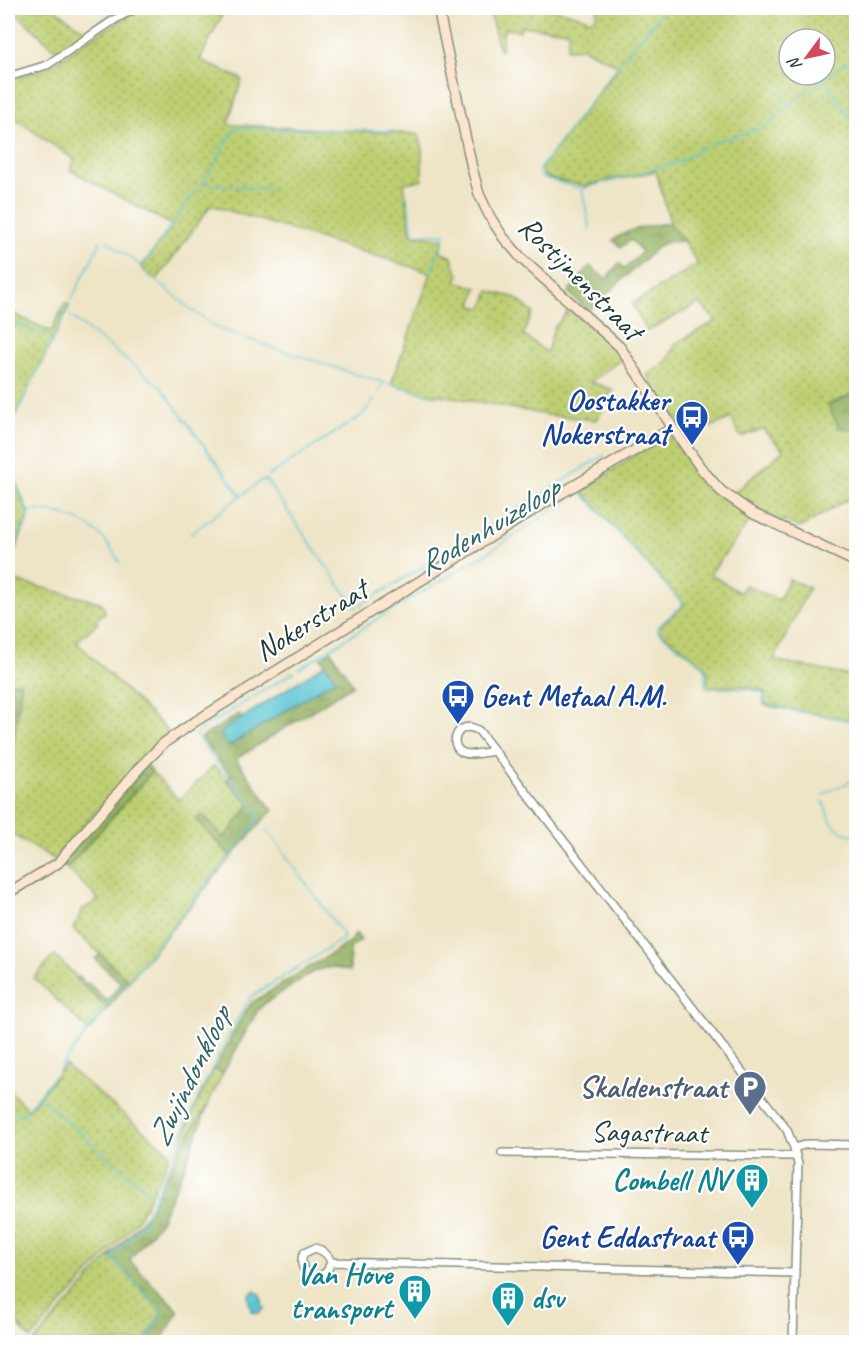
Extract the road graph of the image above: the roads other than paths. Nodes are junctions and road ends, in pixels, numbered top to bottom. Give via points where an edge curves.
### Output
1 (136, 8) edge
2 (438, 8) edge
3 (8, 77) edge
4 (673, 428) junction
5 (856, 562) edge
6 (494, 751) junction
7 (8, 893) edge
8 (856, 1145) edge
9 (795, 1152) junction
10 (502, 1153) dead end
11 (331, 1262) junction
12 (794, 1273) junction
13 (793, 1342) edge

1 - 3 street via 47,65
2 - 4 street, Rostijnenstraat via 472,168 490,217 523,260 620,346
4 - 5 street, Rostijnenstraat via 713,482 742,506
4 - 7 street, Nokerstraat via 548,501 164,743 58,863
6 - 6 street via 472,726 457,732 455,740 461,752
6 - 9 street via 779,1119
8 - 9 street, Sagastraat via 808,1144
9 - 10 street, Sagastraat
9 - 12 street via 798,1164
11 - 11 street via 324,1251 315,1248 304,1253 301,1262 310,1276 321,1276
11 - 12 street
12 - 13 street

